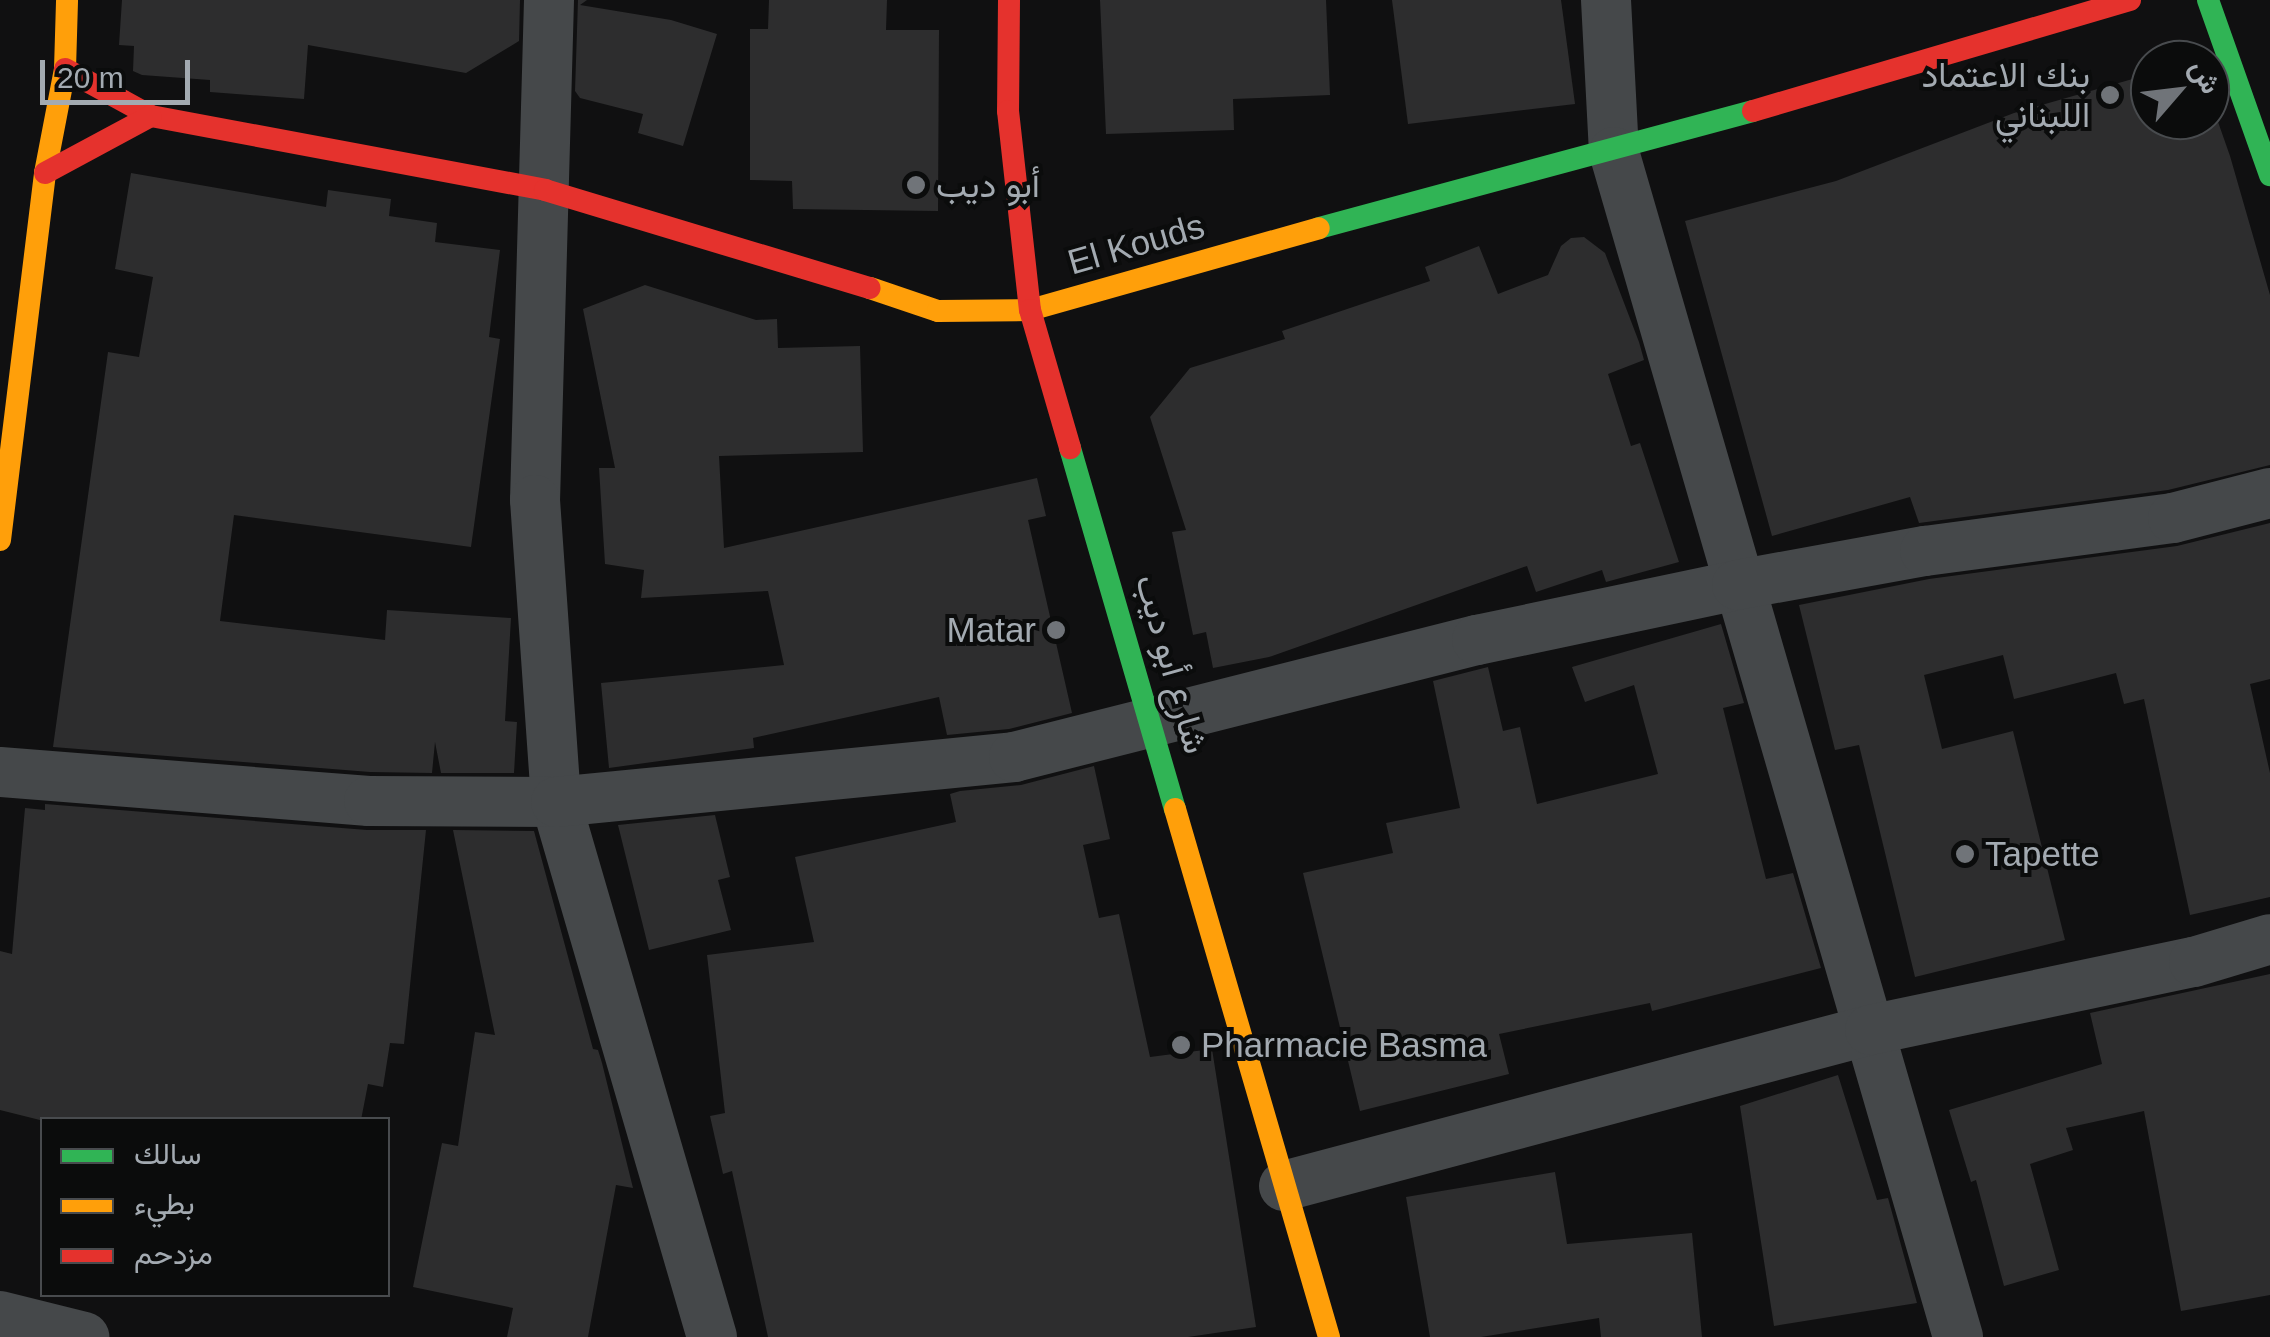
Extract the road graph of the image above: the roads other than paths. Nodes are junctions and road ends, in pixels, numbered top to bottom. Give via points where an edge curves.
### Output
1 (67, 0) edge
2 (549, 0) edge
3 (1009, 0) edge
4 (1606, 0) edge
5 (2130, 0) edge
6 (2208, 0) edge
7 (65, 69) junction
8 (151, 116) junction
9 (1614, 152) junction
10 (44, 173) junction
11 (2270, 176) edge
12 (545, 190) junction
13 (1030, 310) junction
14 (2270, 493) edge
15 (0, 540) edge
16 (1737, 585) junction
17 (1154, 724) junction
18 (0, 772) edge
19 (556, 802) junction
20 (2270, 939) edge
21 (1870, 1030) junction
22 (1284, 1186) junction
23 (0, 1316) edge
24 (84, 1337) edge
25 (712, 1337) edge
26 (1329, 1337) edge
27 (1958, 1337) edge

1 - 7 main road
2 - 12 street
3 - 13 main road, شارع أبو ديب via 1008,111
4 - 9 street
5 - 9 main road, El Kouds
6 - 11 main road
7 - 8 main road, El Kouds
7 - 10 main road
8 - 10 main road
8 - 12 main road, El Kouds
9 - 13 main road, El Kouds via 1413,201
9 - 16 street
10 - 15 main road
12 - 13 main road, El Kouds via 938,311
12 - 19 street via 535,500
13 - 17 main road, شارع أبو ديب
14 - 16 street via 2173,518
16 - 17 street via 1477,640
16 - 21 street
17 - 19 street via 1014,758
17 - 22 main road, شارع أبو ديب
18 - 19 street via 369,801
19 - 25 street
20 - 21 street via 2194,962
21 - 22 street
21 - 27 street
22 - 26 main road, شارع أبو ديب
23 - 24 street

